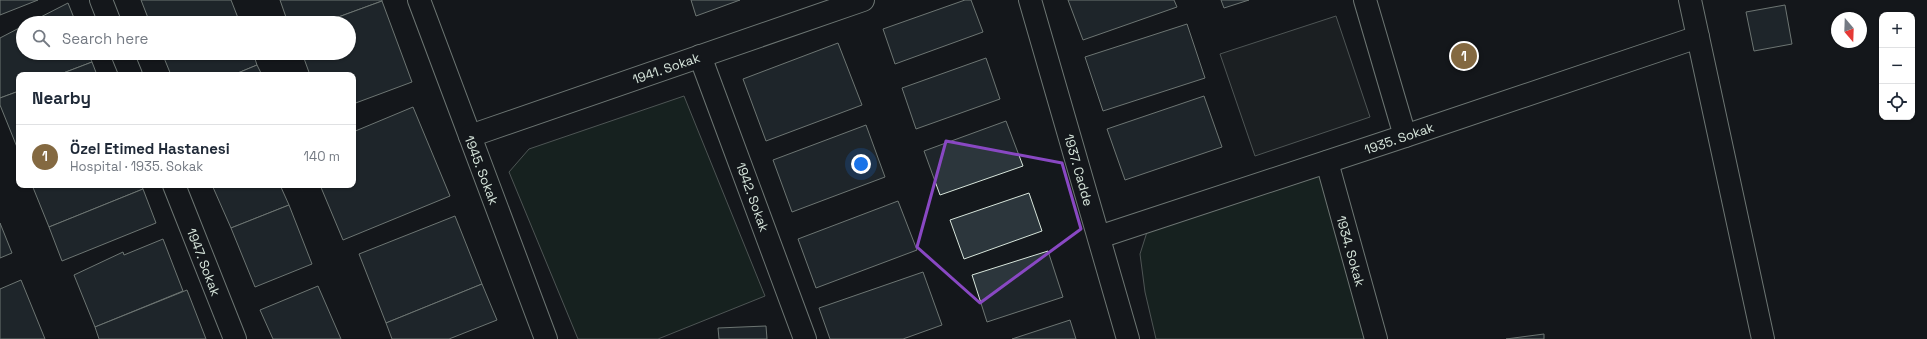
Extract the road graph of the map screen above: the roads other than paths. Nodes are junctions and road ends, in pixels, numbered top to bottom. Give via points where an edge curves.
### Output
1 (101, 0) edge
2 (419, 0) edge
3 (863, 0) edge
4 (1030, 0) edge
5 (1364, 0) edge
6 (1690, 0) edge
7 (107, 16) edge
8 (1698, 37) junction
9 (700, 56) junction
10 (125, 60) edge
11 (130, 72) edge
12 (470, 136) junction
13 (1405, 136) junction
14 (1327, 162) junction
15 (175, 188) edge
16 (1099, 237) junction
17 (235, 339) edge
18 (546, 339) edge
19 (805, 339) edge
20 (1128, 339) edge
21 (1376, 339) edge
22 (1763, 339) edge

1 - 7 street
2 - 12 street, 1945. Sokak
3 - 9 street, 1941. Sokak
4 - 16 street, 1937. Cadde
5 - 13 street
6 - 8 street
8 - 13 street, 1935. Sokak
8 - 22 street
9 - 12 street, 1941. Sokak
9 - 19 street, 1942. Sokak
10 - 11 street
12 - 18 street, 1945. Sokak
13 - 14 street, 1935. Sokak
14 - 16 street, 1935. Sokak
14 - 21 street, 1934. Sokak
15 - 17 street, 1947. Sokak
16 - 20 street, 1937. Cadde

